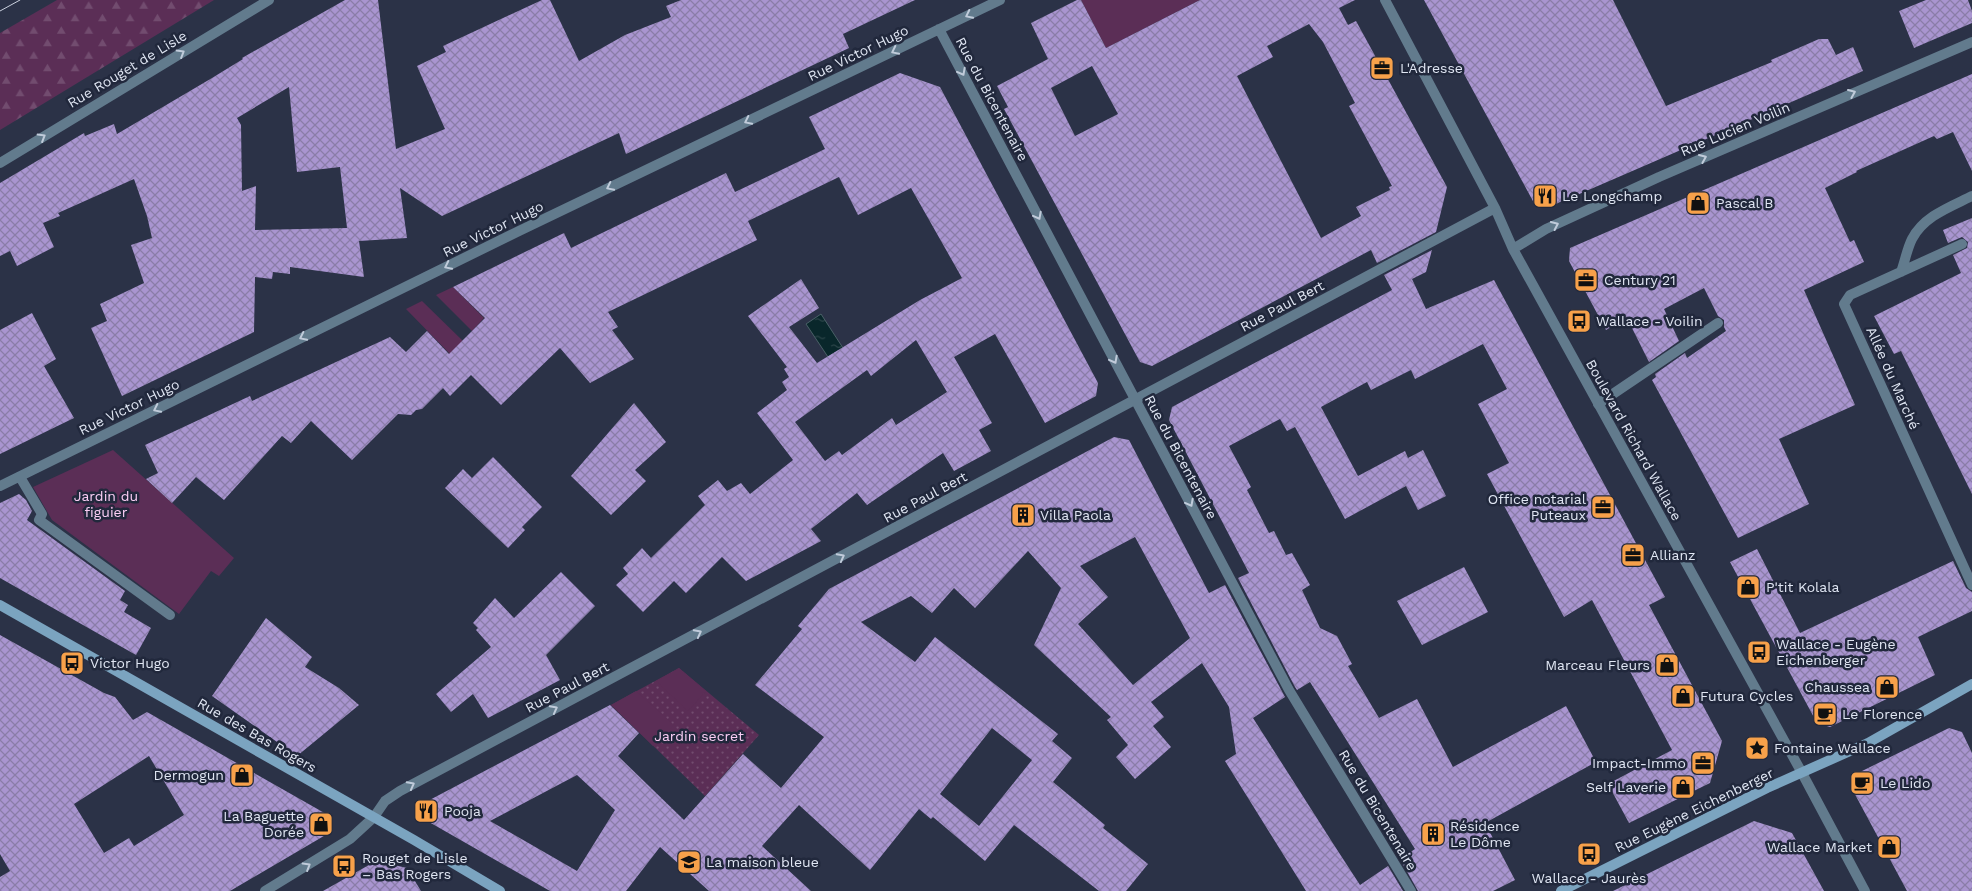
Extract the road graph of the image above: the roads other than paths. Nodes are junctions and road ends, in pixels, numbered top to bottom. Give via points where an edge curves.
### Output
1 (269, 0) edge
2 (1000, 0) edge
3 (1385, 0) edge
4 (939, 29) junction
5 (1972, 42) edge
6 (0, 163) edge
7 (1972, 196) edge
8 (1494, 208) junction
9 (1962, 244) dead end
10 (1513, 249) junction
11 (1901, 272) junction
12 (1718, 323) dead end
13 (1136, 400) junction
14 (1598, 404) junction
15 (20, 476) junction
16 (0, 486) edge
17 (1972, 585) edge
18 (0, 604) edge
19 (170, 615) dead end
20 (1972, 684) edge
21 (1802, 773) junction
22 (374, 817) junction
23 (265, 891) edge
24 (500, 891) edge
25 (1412, 891) edge
26 (1561, 891) edge
27 (1865, 891) edge

6 -> 1 street, Rue Rouget de Lisle
2 -> 4 street, Rue Victor Hugo
3 - 8 street, Boulevard Richard Wallace
4 -> 13 street, Rue du Bicentenaire
4 -> 15 street, Rue Victor Hugo
10 -> 5 street, Rue Lucien Voilin via 1546,229 1659,177
7 - 11 street via 1922,225 1912,239
8 - 10 street, Boulevard Richard Wallace
8 - 13 street, Rue Paul Bert
9 - 11 street, Allée du Marché
10 - 14 street, Boulevard Richard Wallace
11 - 17 street, Allée du Marché via 1850,295 1844,304
12 - 14 street
22 -> 13 street, Rue Paul Bert via 400,791
13 -> 25 street, Rue du Bicentenaire via 1289,690
14 - 21 street, Boulevard Richard Wallace
15 - 16 street, Rue Victor Hugo
15 - 19 street via 42,514 39,520
18 - 22 street, Rue des Bas Rogers
20 - 21 street, Rue Eugène Eichenberger via 1868,743
21 - 26 street, Rue Eugène Eichenberger
21 - 27 street, Boulevard Richard Wallace
23 -> 22 street via 350,839
22 - 24 street, Rue des Bas Rogers

